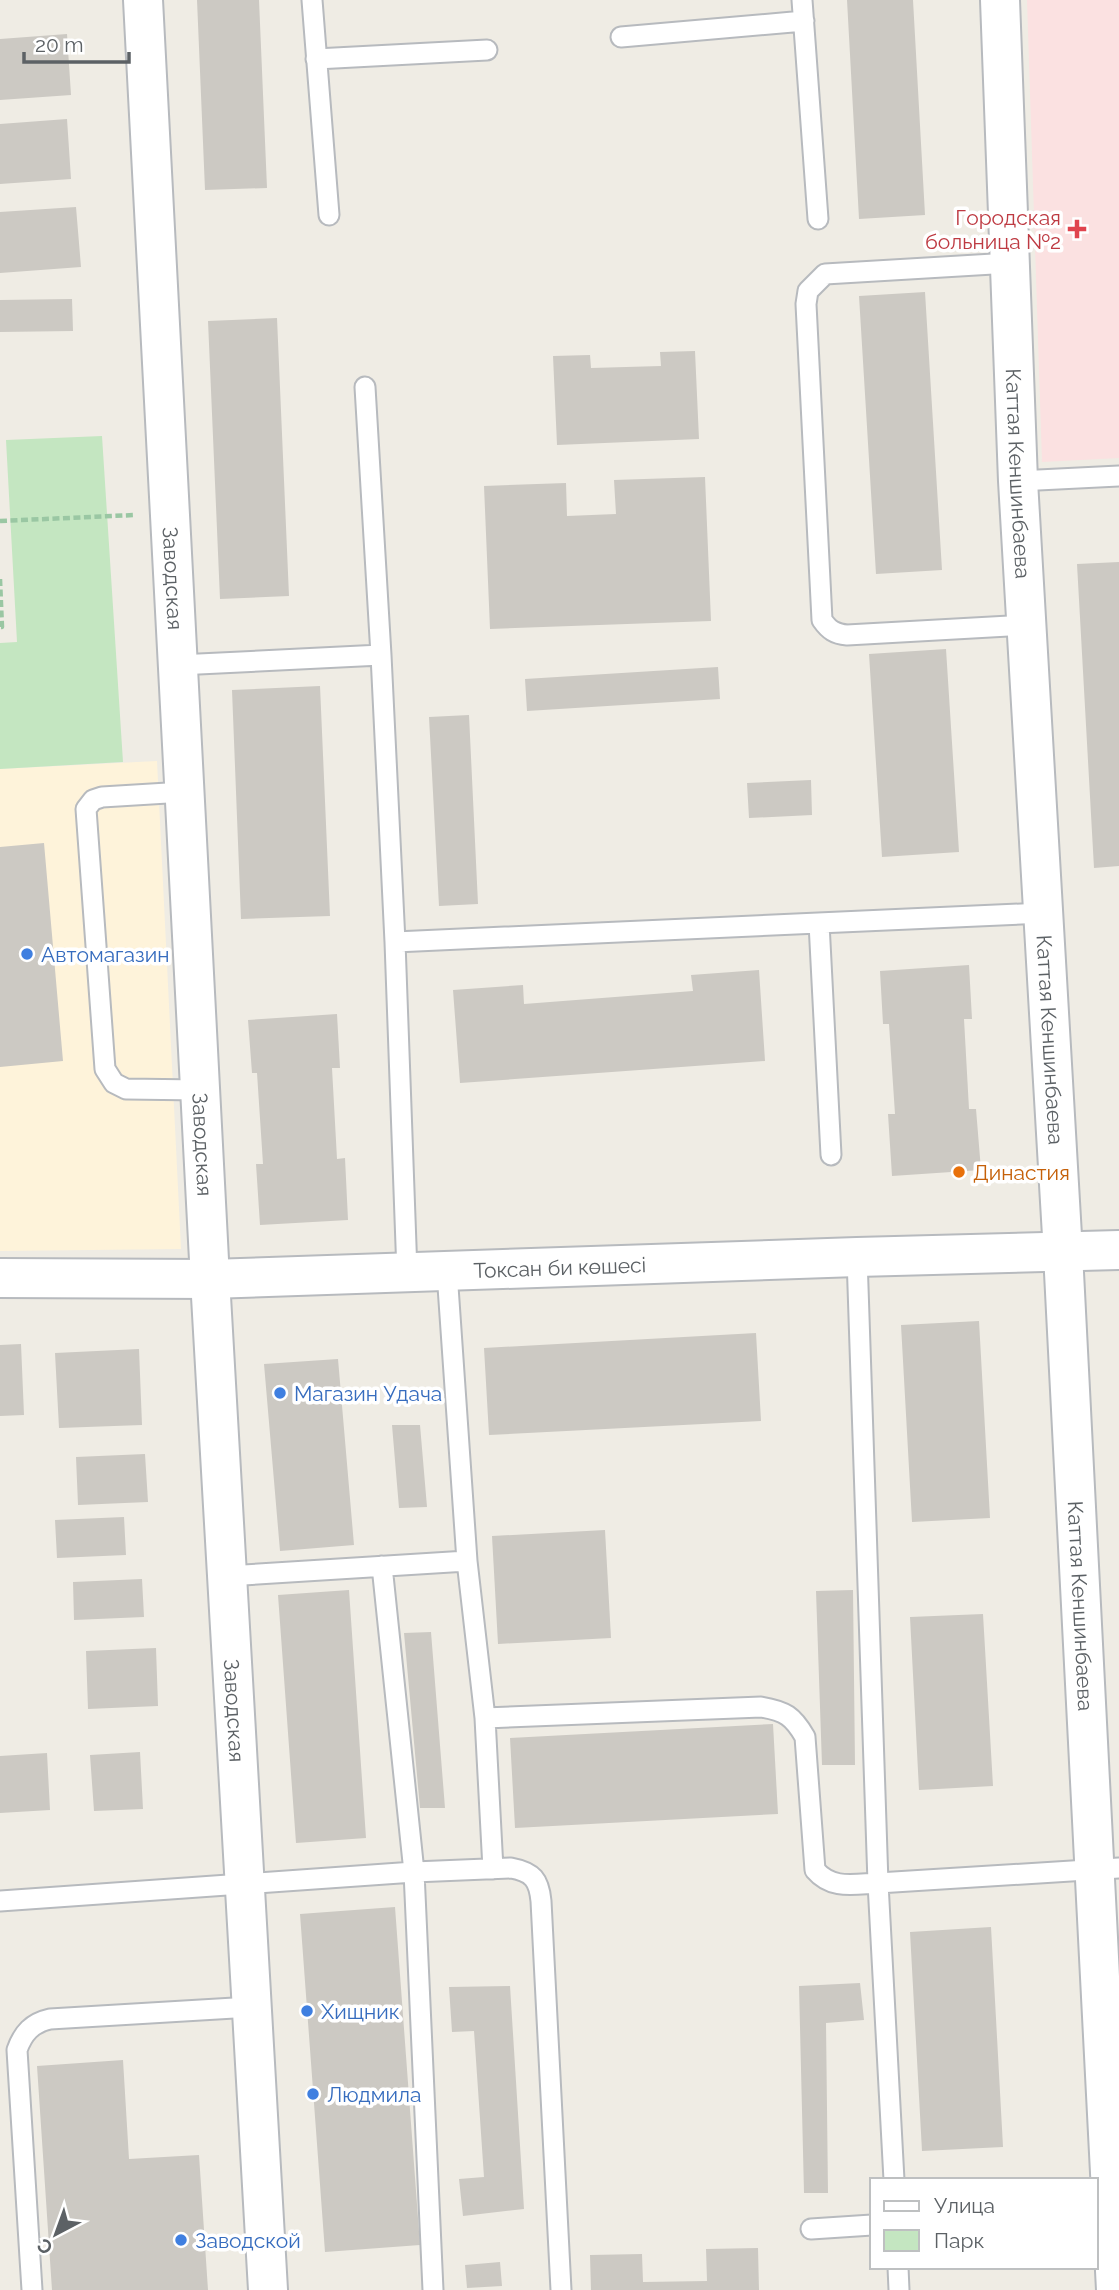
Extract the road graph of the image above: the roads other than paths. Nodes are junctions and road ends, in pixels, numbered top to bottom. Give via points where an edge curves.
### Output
1 (143, 0) edge
2 (312, 0) edge
3 (802, 0) edge
4 (1000, 0) edge
5 (804, 21) junction
6 (621, 37) dead end
7 (487, 50) dead end
8 (316, 59) junction
9 (329, 215) dead end
10 (818, 219) dead end
11 (1010, 263) junction
12 (365, 387) dead end
13 (1119, 476) edge
14 (1018, 481) junction
15 (1026, 625) junction
16 (381, 655) junction
17 (178, 665) junction
18 (184, 792) junction
19 (1043, 913) junction
20 (820, 923) junction
21 (395, 942) junction
22 (200, 1090) junction
23 (831, 1155) dead end
24 (1119, 1251) edge
25 (1063, 1253) junction
26 (857, 1257) junction
27 (447, 1272) junction
28 (407, 1273) junction
29 (0, 1278) edge
30 (210, 1279) junction
31 (467, 1561) junction
32 (382, 1566) junction
33 (227, 1576) junction
34 (485, 1718) junction
35 (493, 1869) junction
36 (1107, 1869) edge
37 (414, 1872) junction
38 (878, 1883) junction
39 (245, 1885) junction
40 (0, 1901) edge
41 (251, 2007) junction
42 (894, 2178) edge
43 (1104, 2212) edge
44 (870, 2225) edge
45 (811, 2229) dead end
46 (898, 2269) edge
47 (1117, 2283) edge
48 (32, 2290) edge
49 (268, 2290) edge
50 (433, 2290) edge
51 (561, 2290) edge
52 (899, 2290) edge

1 - 17 street, Заводская
2 - 8 lane
3 - 5 lane
4 - 11 street, Каттая Кеншинбаева
5 - 6 lane
5 - 10 lane
7 - 8 lane
8 - 9 lane
11 - 14 street, Каттая Кеншинбаева
11 - 15 lane via 825,274 808,291 806,304 810,402 820,610 828,629 847,635
12 - 16 lane
13 - 14 lane
14 - 15 street, Каттая Кеншинбаева
15 - 19 street, Каттая Кеншинбаева
16 - 17 lane
16 - 21 lane
17 - 18 street, Заводская
18 - 22 street, Заводская
18 - 22 lane via 102,797 86,809 105,1069 114,1083 126,1089
19 - 20 lane
19 - 25 street, Каттая Кеншинбаева
20 - 21 lane
20 - 23 lane
21 - 28 lane
22 - 30 street, Заводская
24 - 25 street, Токсан би көшесі
25 - 26 street, Токсан би көшесі
25 - 36 street, Каттая Кеншинбаева
26 - 27 street, Токсан би көшесі
26 - 38 lane
27 - 28 street, Токсан би көшесі
27 - 31 lane
28 - 30 street, Токсан би көшесі
29 - 30 street, Токсан би көшесі
30 - 33 street, Заводская
31 - 32 lane
31 - 34 lane
32 - 33 lane
32 - 37 lane
33 - 39 street, Заводская
34 - 35 lane
34 - 38 lane via 778,1710 796,1721 805,1737 815,1870 834,1885
35 - 37 lane
35 - 51 lane via 524,1870 539,1888
36 - 38 lane
36 - 43 street, Каттая Кеншинбаева
37 - 39 lane
37 - 50 lane
38 - 42 lane
39 - 40 lane
39 - 41 street, Заводская
41 - 48 lane via 50,2019 38,2022 22,2038 18,2050
41 - 49 street, Заводская
43 - 47 street, Каттая Кеншинбаева
44 - 45 lane
46 - 52 lane

